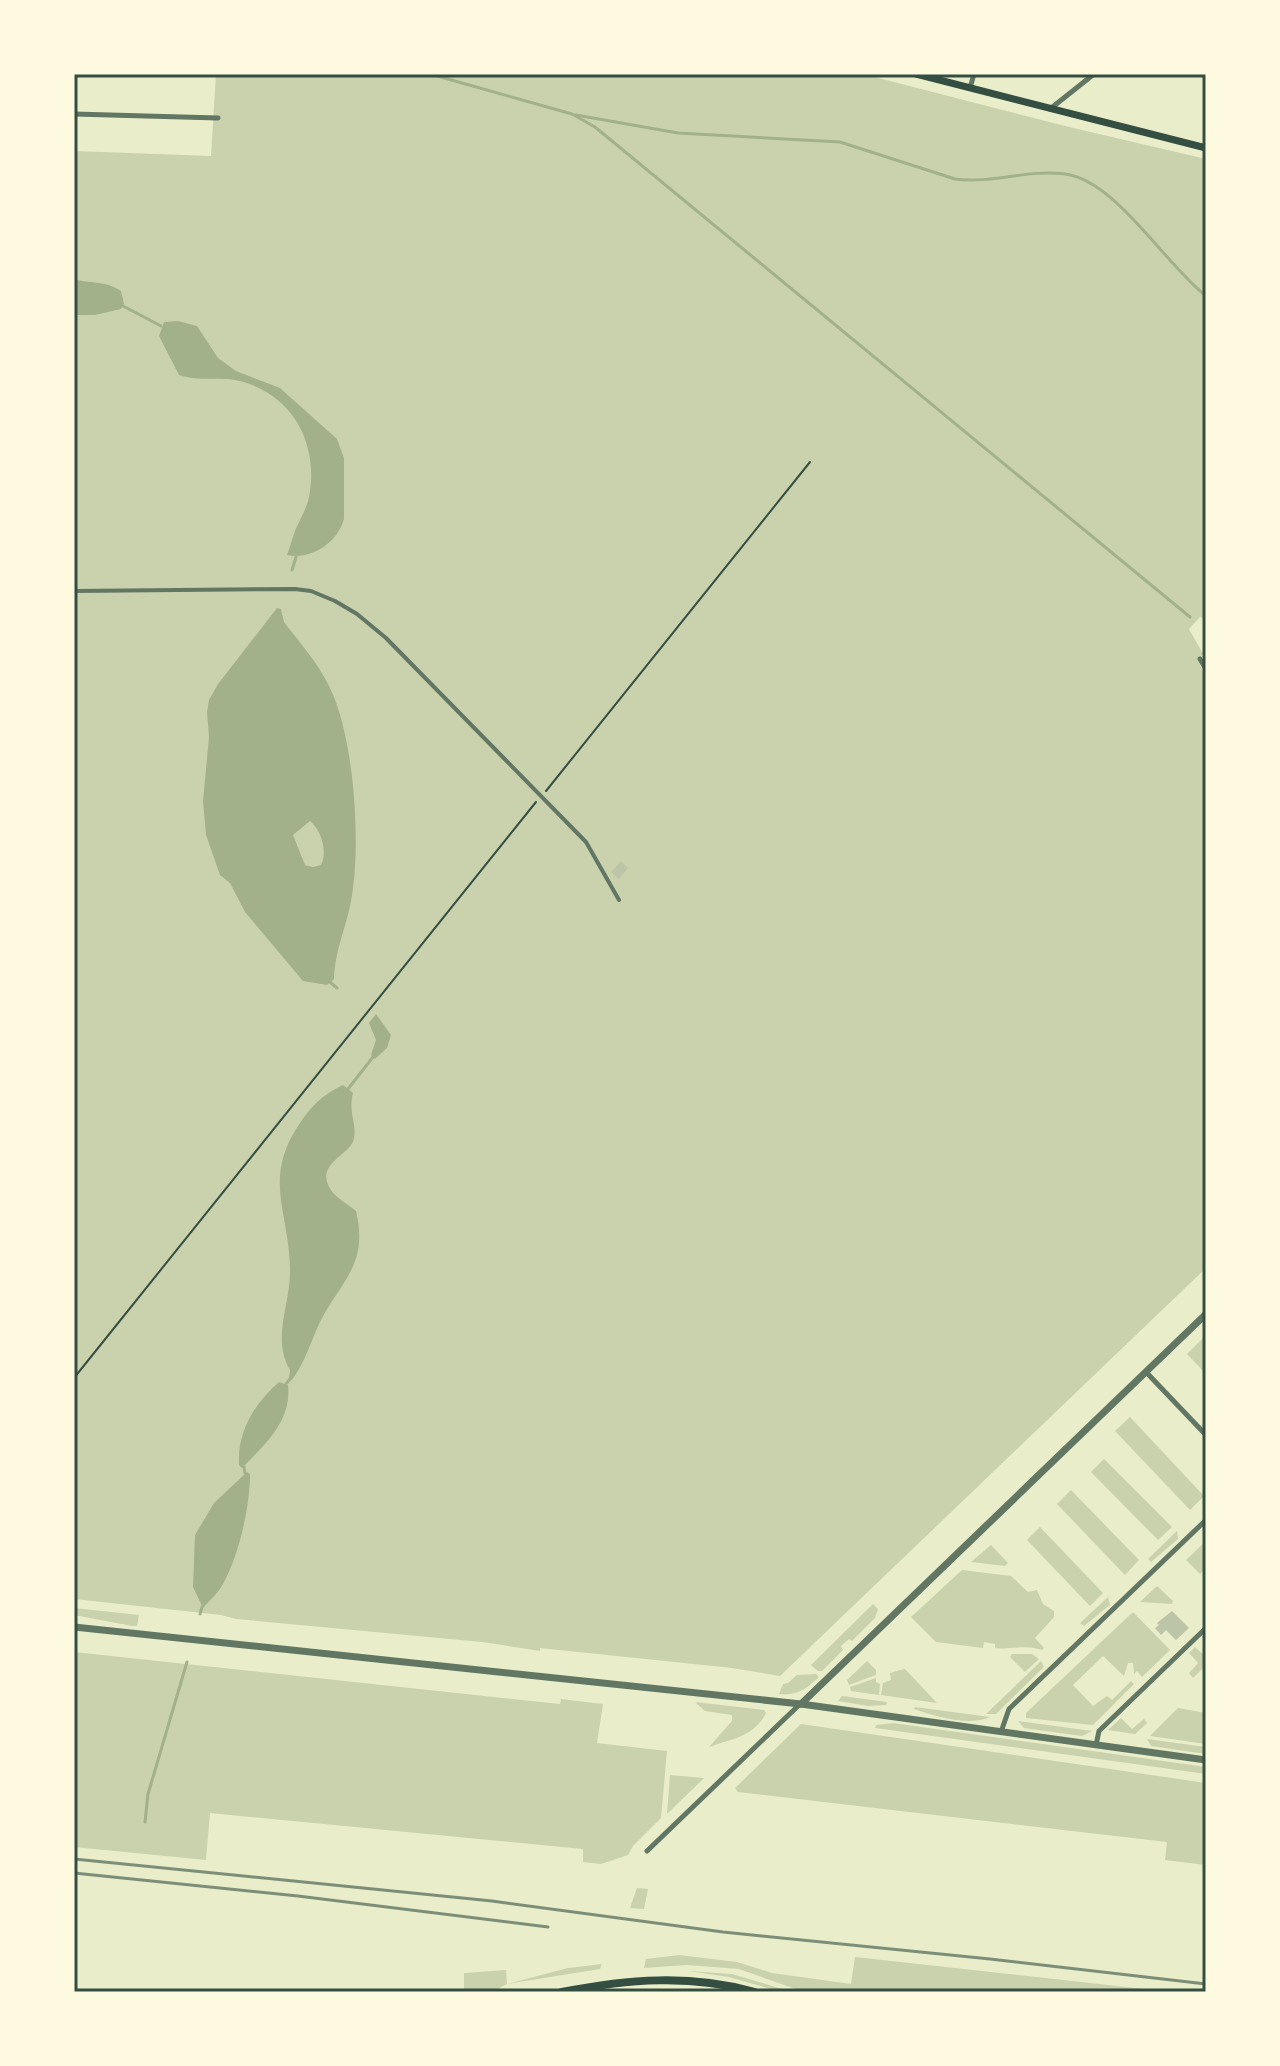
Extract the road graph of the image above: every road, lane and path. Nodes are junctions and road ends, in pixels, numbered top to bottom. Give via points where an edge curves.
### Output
1 (916, 74) edge
2 (974, 74) edge
3 (1094, 74) edge
4 (970, 89) junction
5 (1050, 109) junction
6 (74, 114) edge
7 (218, 118) dead end
8 (1206, 148) edge
9 (810, 462) dead end
10 (74, 591) edge
11 (1200, 659) dead end
12 (1206, 669) edge
13 (542, 795) junction
14 (619, 900) dead end
15 (1206, 1314) edge
16 (1146, 1372) junction
17 (74, 1378) edge
18 (1206, 1435) edge
19 (1206, 1520) edge
20 (74, 1627) edge
21 (1206, 1628) edge
22 (801, 1704) junction
23 (1001, 1732) junction
24 (1096, 1745) junction
25 (1206, 1760) edge
26 (647, 1851) dead end
27 (591, 1989) edge
28 (562, 1992) edge
29 (755, 1992) edge

1 - 4 main road
2 - 4 street
3 - 5 street
4 - 5 main road
5 - 8 main road
6 - 7 street
9 - 13 path
10 - 13 street via 263,588 324,595 386,638
11 - 12 street
13 - 14 street via 586,842
13 - 17 path
15 - 16 street
16 - 18 street
16 - 22 street
19 - 23 street via 1009,1709
20 - 22 street
21 - 24 street via 1099,1731
22 - 23 street
22 - 26 street
23 - 24 street
24 - 25 street
27 - 28 main road
27 - 29 main road via 676,1979

